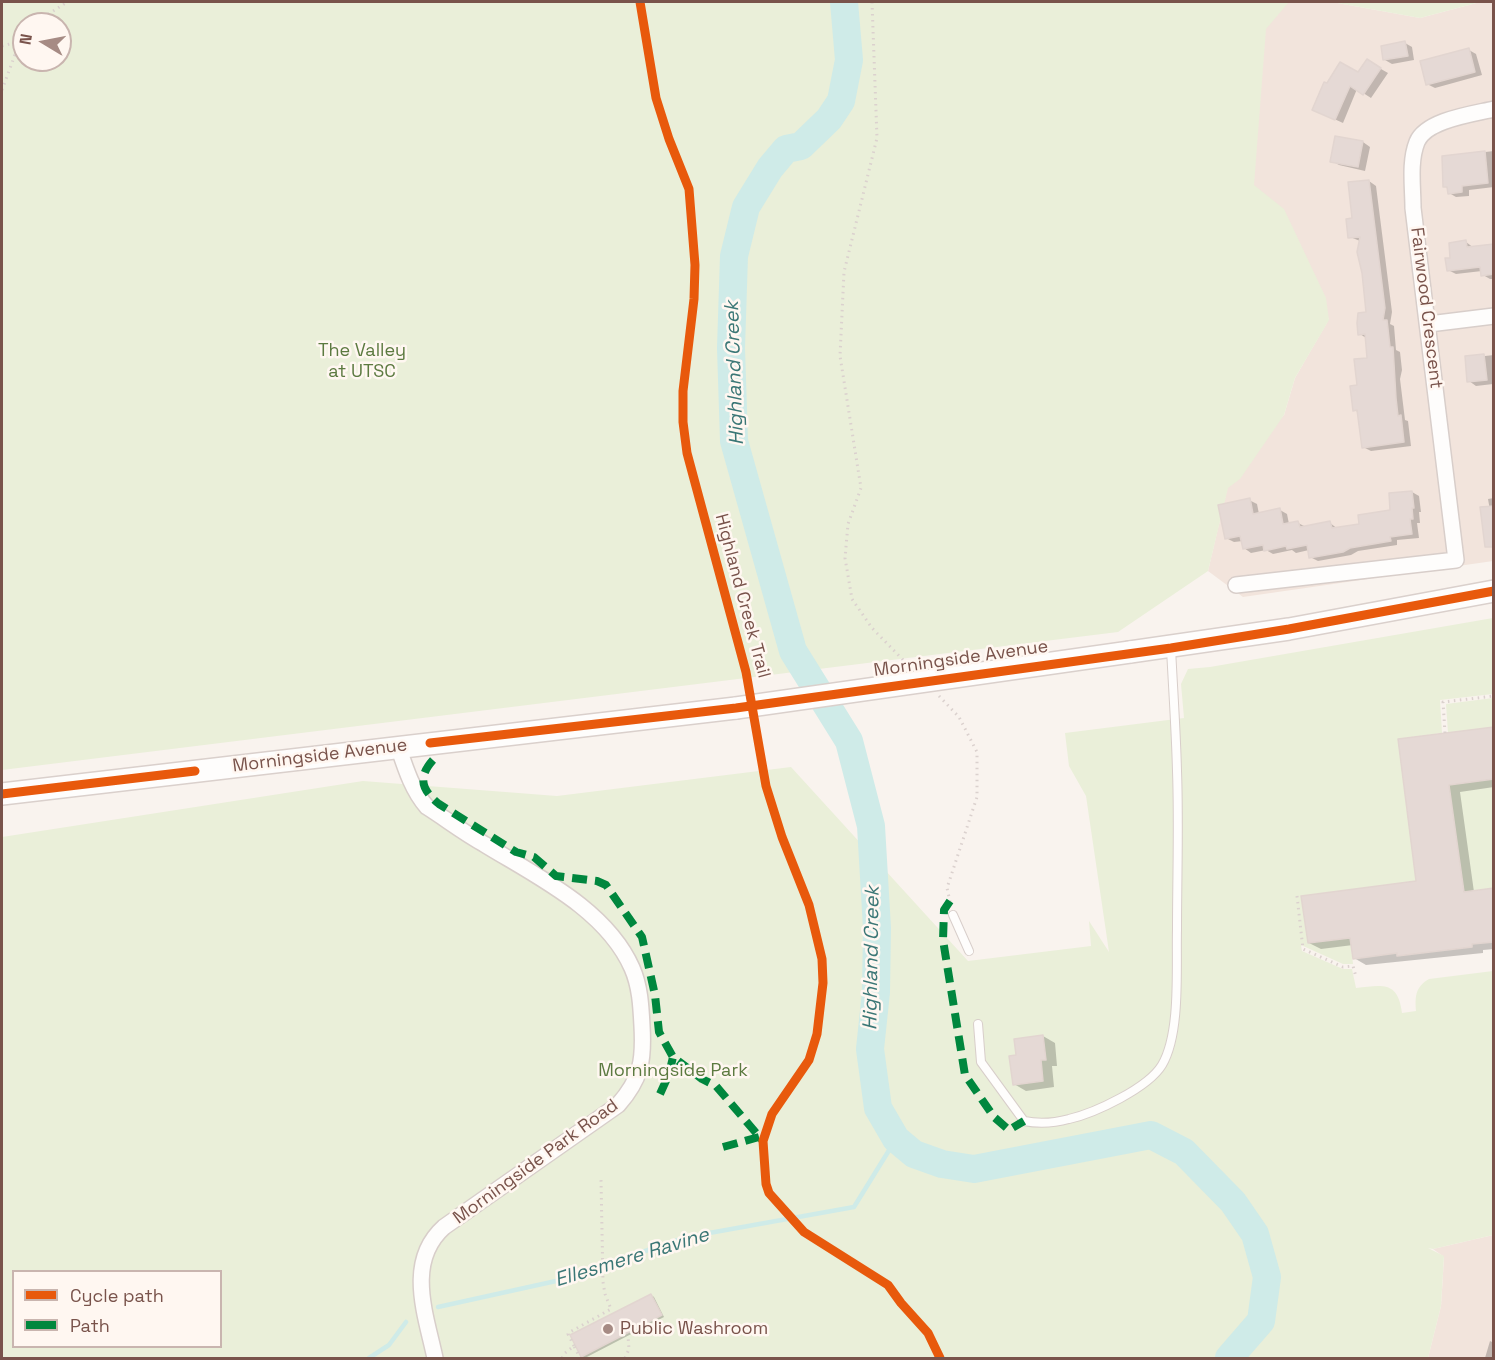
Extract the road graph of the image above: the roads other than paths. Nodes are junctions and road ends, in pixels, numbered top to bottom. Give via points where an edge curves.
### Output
1 (1494, 109) edge
2 (1494, 316) edge
3 (1429, 324) junction
4 (1236, 585) dead end
5 (1494, 591) edge
6 (1171, 648) junction
7 (398, 746) junction
8 (2, 794) edge
9 (953, 915) road end
10 (969, 951) dead end
11 (978, 1024) dead end
12 (435, 1359) edge

1 - 3 street, Fairwood Crescent via 1435,126 1424,131 1417,142 1412,167 1413,208
2 - 3 street
3 - 4 street, Fairwood Crescent via 1456,560
5 - 6 main road, Morningside Avenue
6 - 7 main road, Morningside Avenue, bridge via 736,708
6 - 11 lane via 1177,772 1176,963 1174,1025 1162,1064 1153,1076 1103,1106 1070,1119 1040,1124 1024,1121 981,1062
7 - 8 main road, Morningside Avenue
7 - 12 street, Morningside Park Road via 414,788 427,807 575,901 618,943 633,970 641,1010 642,1049 639,1073 631,1091 618,1105 444,1227 432,1240 425,1252 421,1290
9 - 10 lane

